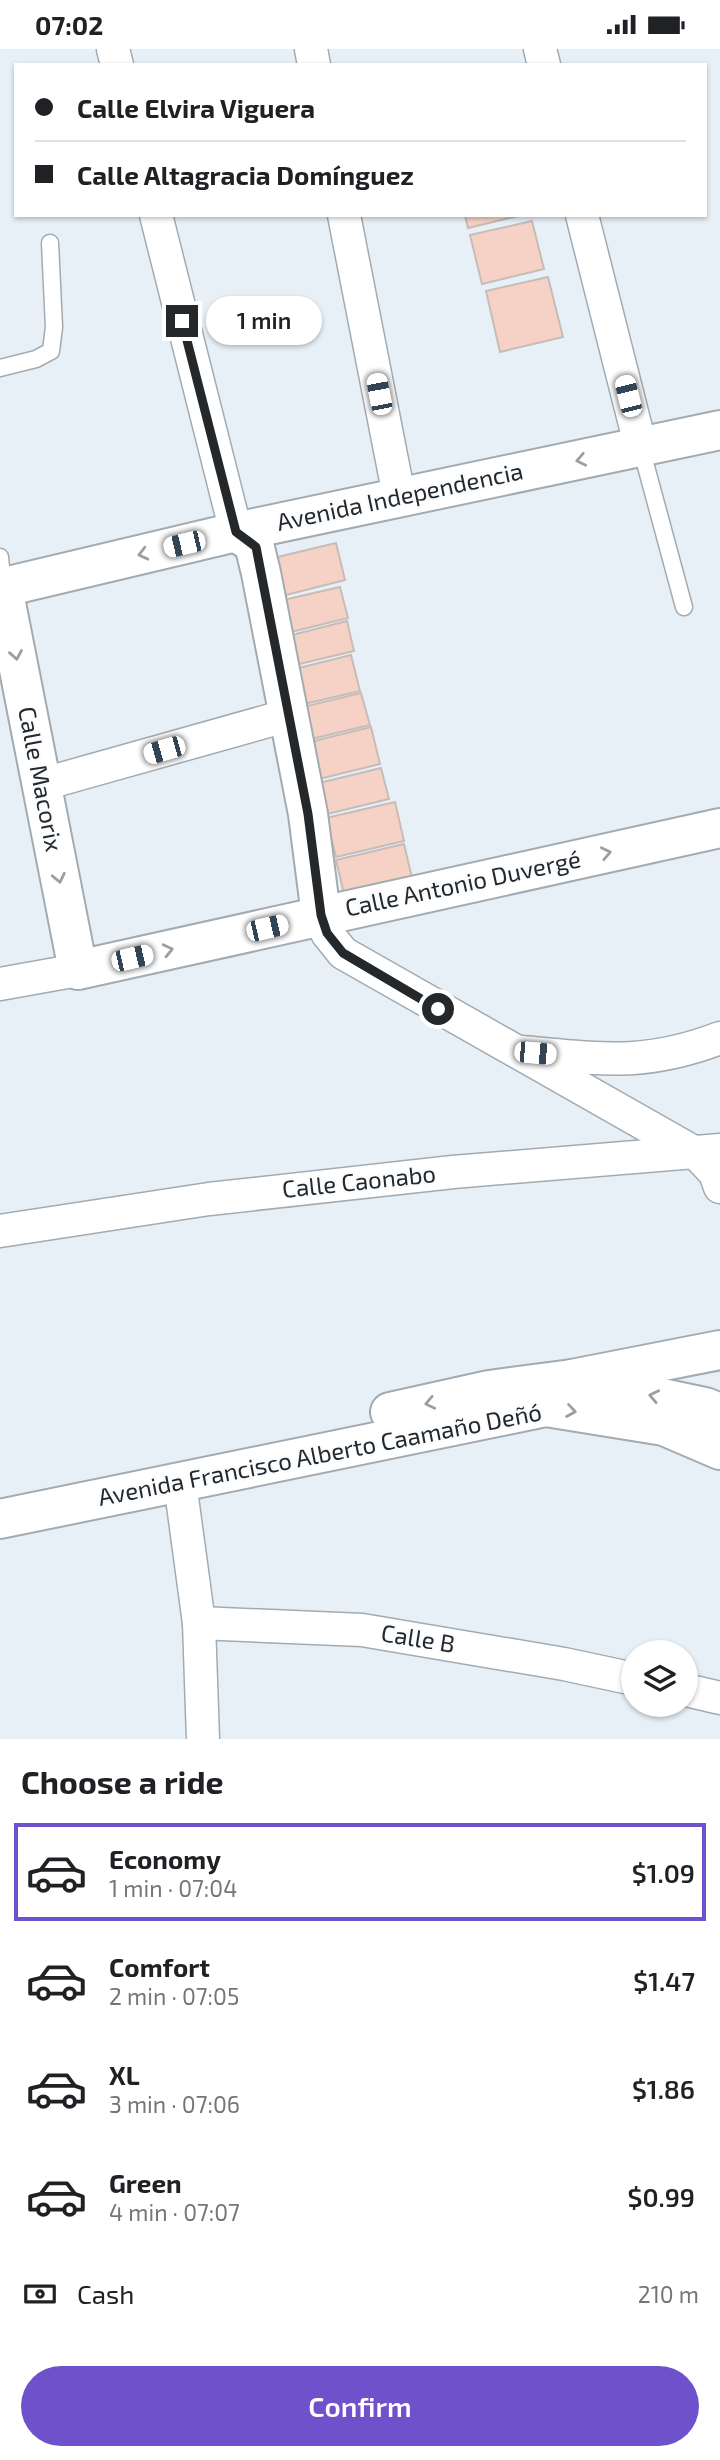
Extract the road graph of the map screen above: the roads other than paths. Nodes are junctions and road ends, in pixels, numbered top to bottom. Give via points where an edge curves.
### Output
1 (157, 217) edge
2 (344, 217) edge
3 (583, 217) edge
4 (50, 243) dead end
5 (0, 368) edge
6 (720, 430) edge
7 (641, 447) junction
8 (399, 496) junction
9 (236, 532) junction
10 (1, 578) edge
11 (684, 607) dead end
12 (289, 715) junction
13 (40, 785) junction
14 (720, 828) edge
15 (321, 915) junction
16 (78, 970) junction
17 (0, 984) edge
18 (720, 1038) edge
19 (510, 1051) junction
20 (708, 1152) edge
21 (720, 1187) edge
22 (0, 1231) edge
23 (720, 1350) edge
24 (572, 1379) junction
25 (720, 1413) edge
26 (720, 1450) edge
27 (180, 1483) junction
28 (0, 1497) edge
29 (0, 1519) edge
30 (199, 1623) junction
31 (621, 1676) edge
32 (698, 1693) edge
33 (720, 1698) edge
34 (202, 1739) edge

1 - 9 street
2 - 8 street
3 - 7 street
4 - 5 lane via 51,351
6 - 7 main road, Avenida Independencia
7 -> 8 main road, Avenida Independencia
7 - 11 lane
8 - 9 main road, Avenida Independencia
9 -> 10 main road, Avenida Independencia
9 - 12 main road via 256,547
10 -> 13 main road, Calle Macorix
12 - 13 street
12 - 15 main road via 315,854
13 -> 16 main road, Calle Macorix
15 -> 14 main road, Calle Antonio Duvergé
16 -> 15 main road, Calle Antonio Duvergé
15 - 19 street via 327,933 343,953
16 - 17 street, Calle Antonio Duvergé
18 - 19 street via 668,1056 626,1060
19 - 20 street
20 - 21 street
20 - 22 street, Calle Caonabo via 426,1175 209,1199
23 - 24 main road
25 -> 24 main road, Avenida Francisco Alberto Caamaño Deñó
24 -> 28 main road, Avenida Francisco Alberto Caamaño Deñó via 489,1390
27 -> 26 main road, Avenida Francisco Alberto Caamaño Deñó via 546,1406 664,1426
27 - 29 main road, Avenida Francisco Alberto Caamaño Deñó
27 - 30 street
30 - 31 street, Calle B via 362,1630
30 - 34 street
32 - 33 street

